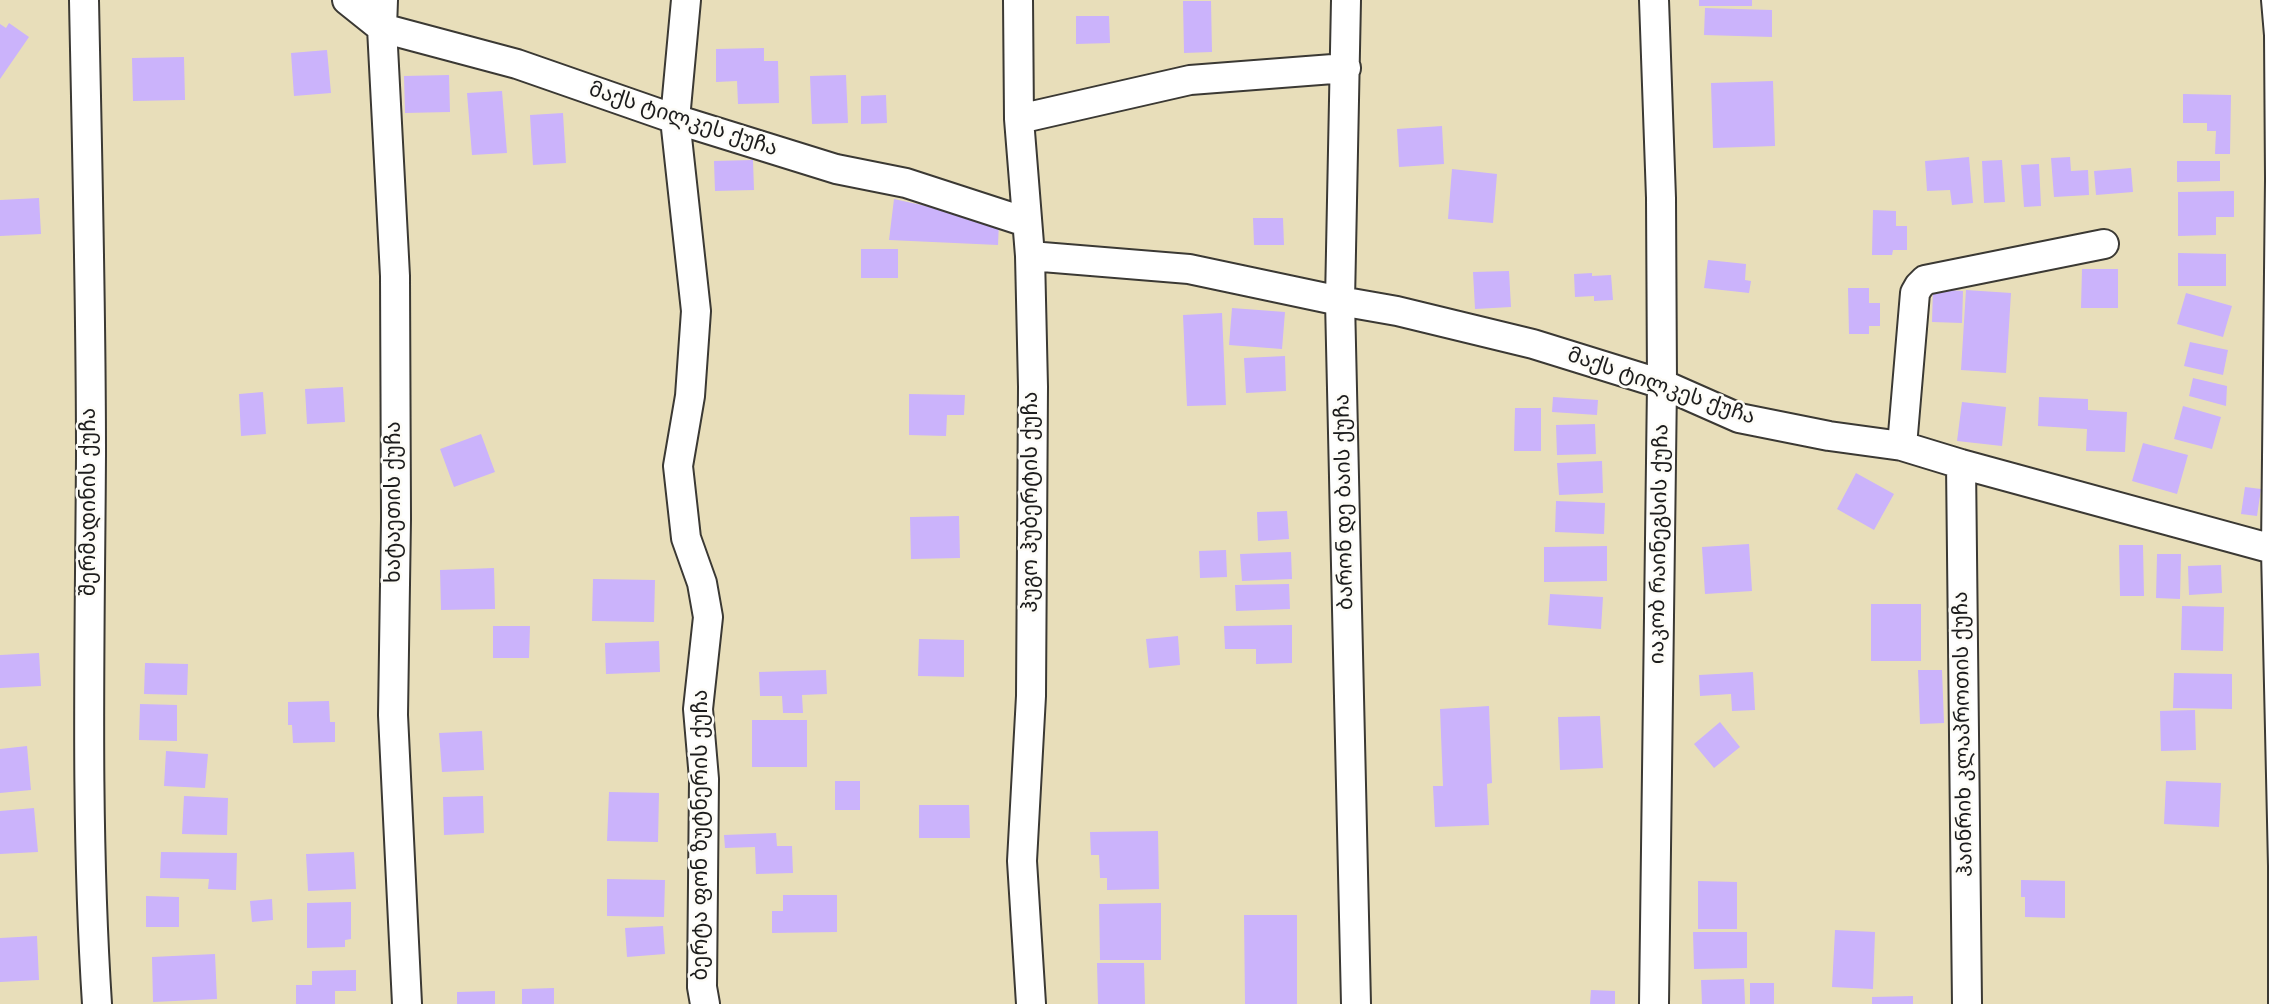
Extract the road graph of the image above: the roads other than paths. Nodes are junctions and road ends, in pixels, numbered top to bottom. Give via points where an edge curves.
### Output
1 (85, 0) edge
2 (347, 0) edge
3 (383, 0) edge
4 (687, 0) edge
5 (1018, 0) edge
6 (1346, 0) edge
7 (1654, 0) edge
8 (2276, 0) edge
9 (382, 28) junction
10 (1346, 68) junction
11 (1019, 119) junction
12 (675, 120) junction
13 (2282, 179) edge
14 (1026, 222) junction
15 (2104, 244) dead end
16 (1030, 256) junction
17 (1340, 301) junction
18 (1662, 384) junction
19 (1902, 446) junction
20 (1961, 464) junction
21 (2280, 551) edge
22 (97, 1004) edge
23 (407, 1004) edge
24 (705, 1004) edge
25 (1031, 1004) edge
26 (1356, 1004) edge
27 (1654, 1004) edge
28 (1968, 1004) edge
29 (2283, 1004) edge

1 - 22 street, შერმადინის ქუჩა
2 - 9 street, მაქს ტილკეს ქუჩა
3 - 9 street, ხატაეთის ქუჩა
4 - 12 street, ბერტა ფონ ზუტნერის ქუჩა
5 - 11 street, ჰუგო ჰუბერტის ქუჩა
6 - 10 street, ბარონ დე ბაის ქუჩა
7 - 18 street, იაკობ რაინეგსის ქუჩა
8 - 13 street
9 - 12 street, მაქს ტილკეს ქუჩა via 517,64
9 - 23 street, ხატაეთის ქუჩა via 395,276 393,715
10 - 11 street via 1190,80
10 - 17 street, ბარონ დე ბაის ქუჩა
11 - 14 street, ჰუგო ჰუბერტის ქუჩა
12 - 14 street, მაქს ტილკეს ქუჩა via 836,169 906,183
12 - 24 street, ბერტა ფონ ზუტნერის ქუჩა via 696,311 690,396 678,466 686,538 708,617 698,709 704,779
13 - 21 street
14 - 16 street, ჰუგო ჰუბერტის ქუჩა
15 - 19 street via 1926,280 1919,286
16 - 17 street, მაქს ტილკეს ქუჩა via 1189,269
16 - 25 street, ჰუგო ჰუბერტის ქუჩა via 1031,696 1022,861
17 - 18 street, მაქს ტილკეს ქუჩა via 1533,344
17 - 26 street, ბარონ დე ბაის ქუჩა
18 - 19 street, მაქს ტილკეს ქუჩა via 1739,418
18 - 27 street, იაკობ რაინეგსის ქუჩა
19 - 20 street, მაქს ტილკეს ქუჩა
20 - 21 street, მაქს ტილკეს ქუჩა
20 - 28 street, ჰაინრიხ კლაპროთის ქუჩა
21 - 29 street

